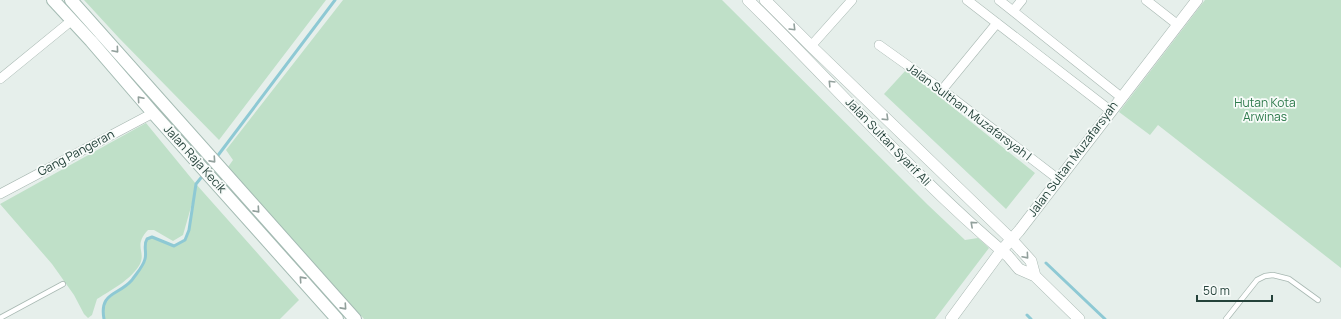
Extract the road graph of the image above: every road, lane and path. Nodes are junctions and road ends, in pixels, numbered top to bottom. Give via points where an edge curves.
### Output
1 (53, 0) edge
2 (71, 0) edge
3 (748, 0) edge
4 (765, 0) edge
5 (852, 0) edge
6 (967, 0) edge
7 (999, 0) edge
8 (1022, 0) edge
9 (1146, 0) edge
10 (1197, 0) edge
11 (1014, 11) junction
12 (71, 21) junction
13 (997, 23) junction
14 (1178, 25) junction
15 (100, 32) junction
16 (91, 41) junction
17 (879, 45) dead end
18 (812, 46) junction
19 (0, 79) edge
20 (942, 90) junction
21 (1121, 97) junction
22 (1111, 111) junction
23 (153, 113) junction
24 (1058, 179) junction
25 (0, 194) edge
26 (1011, 239) junction
27 (1001, 251) junction
28 (1035, 276) junction
29 (63, 284) dead end
30 (327, 288) junction
31 (317, 297) junction
32 (1318, 300) dead end
33 (0, 318) edge
34 (337, 319) edge
35 (355, 319) edge
36 (951, 319) edge
37 (1079, 319) edge
38 (1226, 319) edge

1 - 12 main road, Jalan Raja Kecik
2 - 15 main road, Jalan Raja Kecik
27 -> 3 street, Jalan Sultan Syarif Ali via 932,187
4 -> 18 street, Jalan Sultan Syarif Ali
5 - 18 street
6 - 13 street
7 - 11 street
8 - 11 street
9 - 14 street
10 - 14 street, Jalan Sultan Muzafarsyah
11 - 21 street
12 - 16 main road, Jalan Raja Kecik
12 - 19 street
13 - 20 street
13 - 22 street
14 - 21 street, Jalan Sultan Muzafarsyah
15 - 16 main road
15 -> 30 main road, Jalan Raja Kecik
23 -> 16 main road, Jalan Raja Kecik
17 - 20 street, Jalan Sulthan Muzafarsyah I
18 -> 26 street, Jalan Sultan Syarif Ali
20 - 24 street, Jalan Sulthan Muzafarsyah I
21 - 22 street, Jalan Sultan Muzafarsyah
22 - 24 street, Jalan Sultan Muzafarsyah
23 - 25 street, Gang Pangeran
31 -> 23 main road, Jalan Raja Kecik
24 - 26 street, Jalan Sultan Muzafarsyah
26 - 27 street, Jalan Sultan Muzafarsyah
26 -> 28 street, Jalan Sultan Syarif Ali via 1031,261
27 - 28 street, Jalan Sultan Syarif Ali via 1019,269
27 - 36 street, Jalan Sultan Muzafarsyah
28 - 37 street, Jalan Sultan Syarif Ali
29 - 33 lane
30 - 31 main road
30 -> 35 main road, Jalan Raja Kecik
31 - 34 main road, Jalan Raja Kecik
32 - 38 lane via 1290,279 1265,276 1257,280

